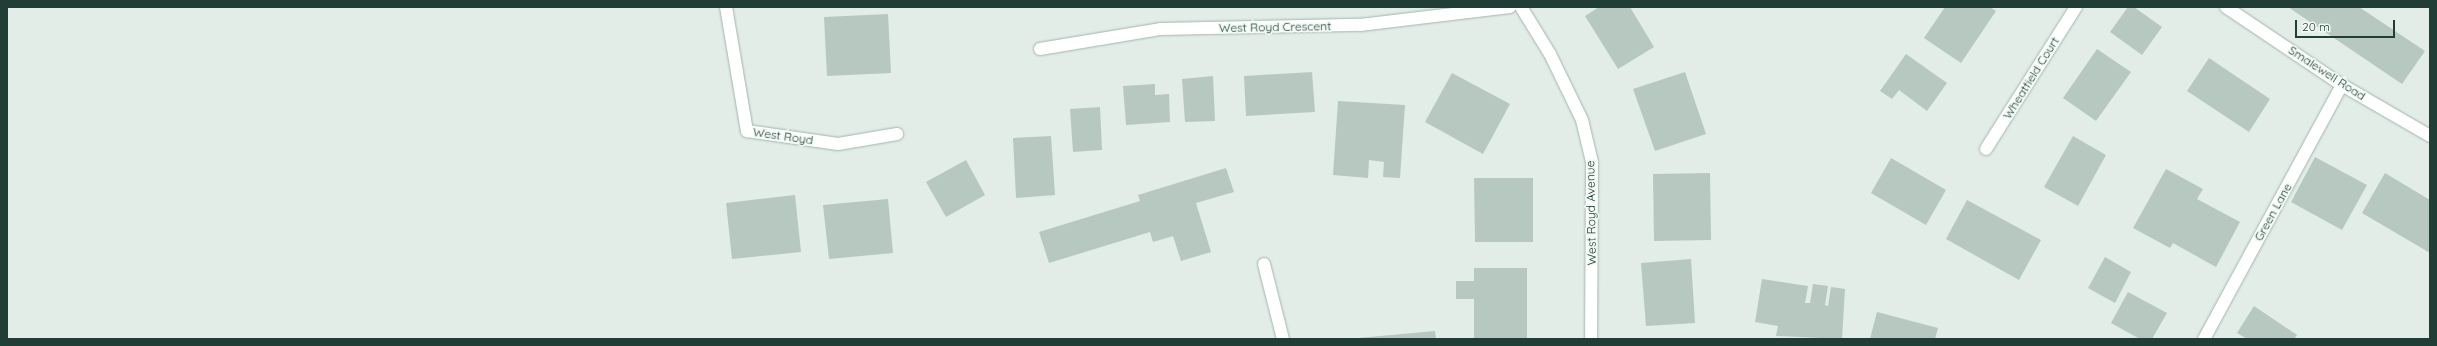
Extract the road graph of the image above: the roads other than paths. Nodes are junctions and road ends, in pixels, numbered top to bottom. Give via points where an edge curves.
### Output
1 (726, 7) edge
2 (1510, 7) edge
3 (1520, 7) edge
4 (2076, 7) edge
5 (2226, 7) edge
6 (1040, 50) dead end
7 (2342, 85) junction
8 (897, 134) dead end
9 (2430, 136) edge
10 (1986, 149) dead end
11 (1264, 264) dead end
12 (1283, 339) edge
13 (1591, 339) edge
14 (2204, 339) edge

1 - 8 street, West Royd via 747,131 838,144
2 - 6 street, West Royd Crescent via 1360,25 1161,29
3 - 13 street, West Royd Avenue via 1550,54 1582,120 1592,162
4 - 10 street, Wheatfield Court
5 - 7 street, Smalewell Road
7 - 9 street, Smalewell Road
7 - 14 street, Green Lane
11 - 12 street

